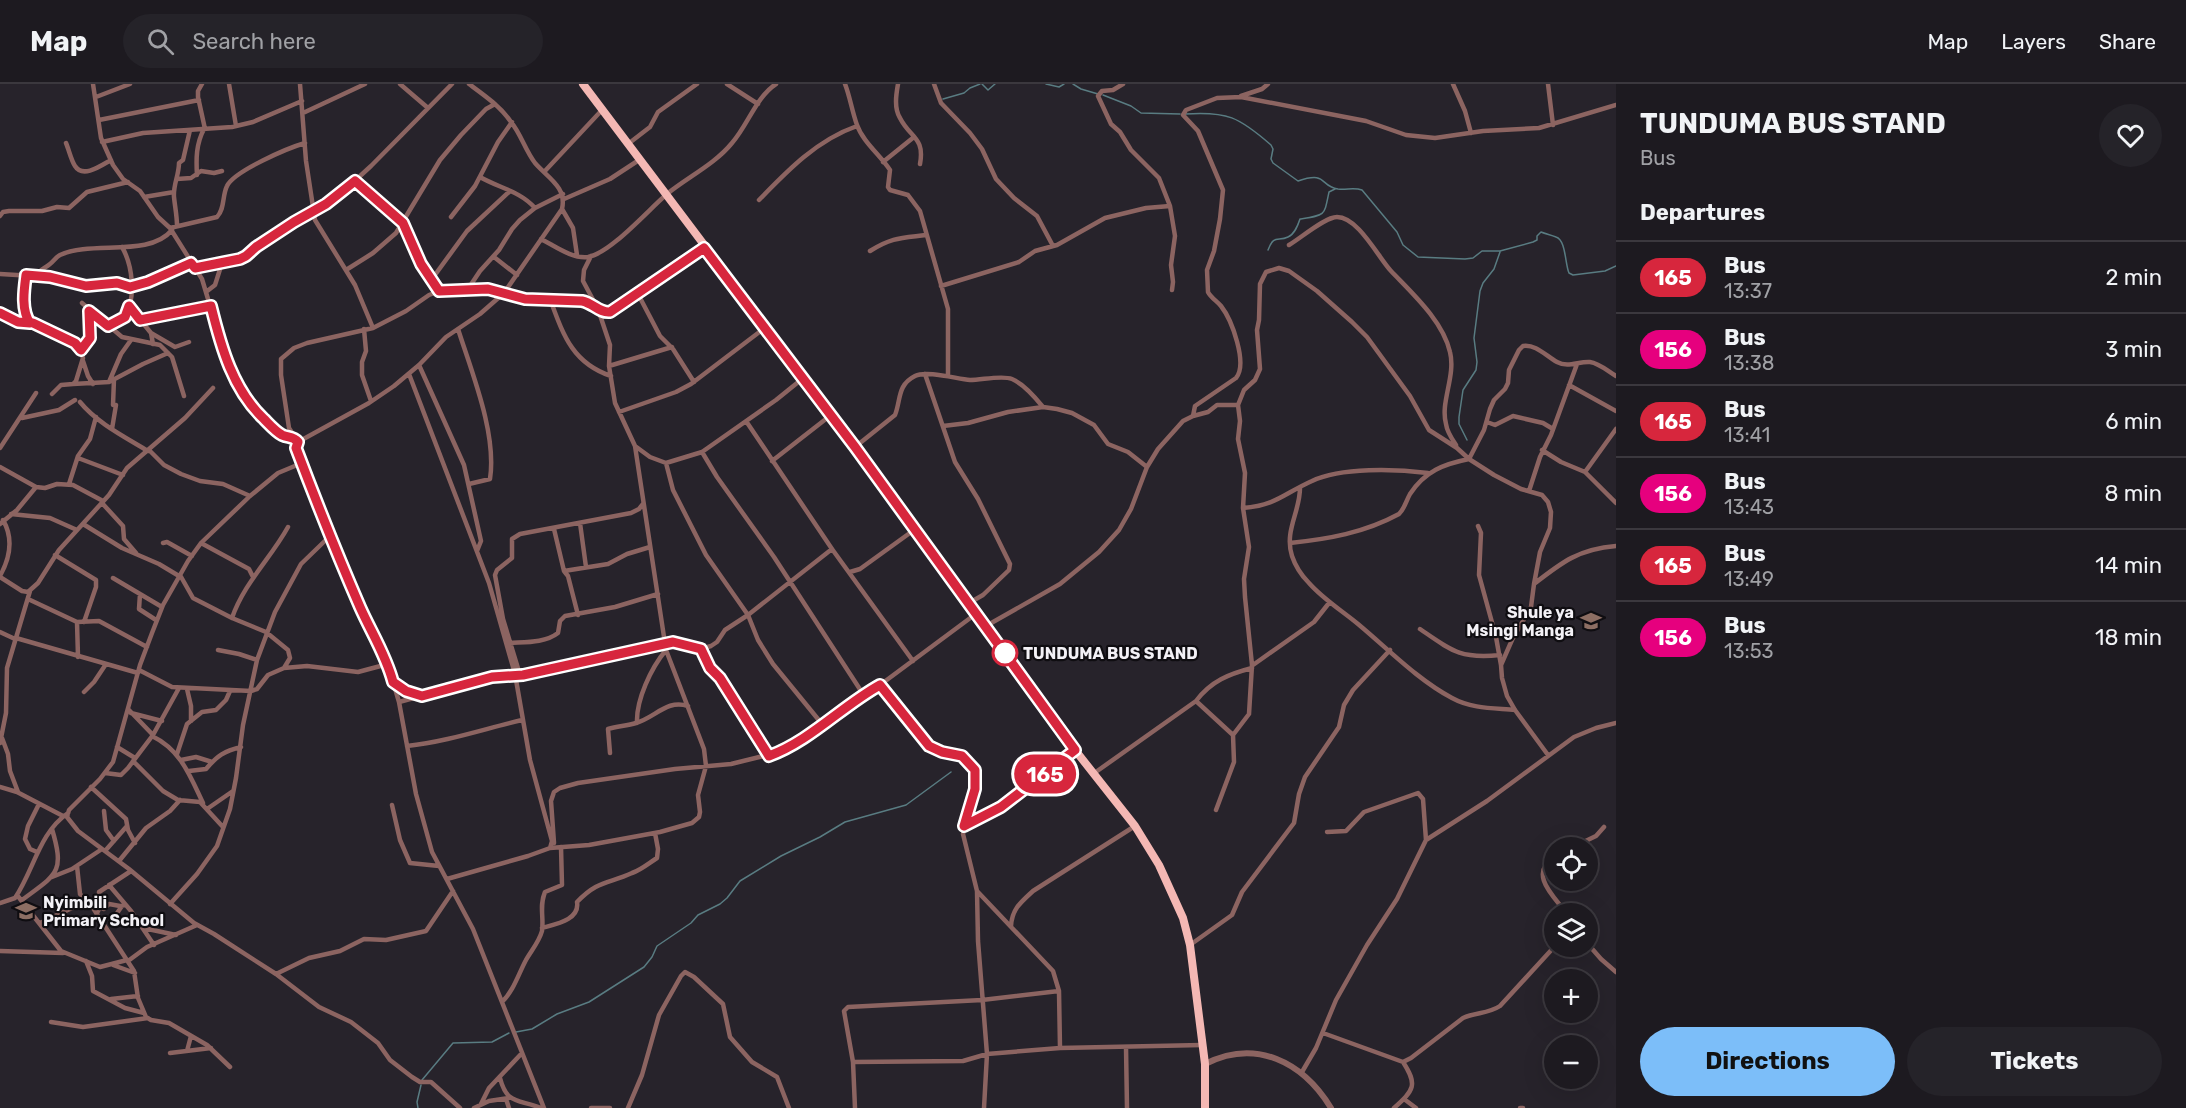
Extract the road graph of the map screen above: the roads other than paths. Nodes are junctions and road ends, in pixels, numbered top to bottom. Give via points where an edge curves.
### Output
1 (93, 84) edge
2 (130, 84) edge
3 (202, 84) edge
4 (229, 84) edge
5 (300, 84) edge
6 (364, 84) edge
7 (400, 84) edge
8 (452, 84) edge
9 (468, 84) edge
10 (583, 84) edge
11 (697, 84) edge
12 (727, 84) edge
13 (776, 84) edge
14 (845, 84) edge
15 (898, 84) edge
16 (934, 84) edge
17 (1122, 84) edge
18 (1268, 84) edge
19 (1453, 84) edge
20 (1548, 84) edge
21 (1262, 89) junction
22 (96, 97) junction
23 (1240, 97) junction
24 (199, 100) junction
25 (1263, 100) junction
26 (302, 101) junction
27 (495, 104) junction
28 (758, 104) junction
29 (1616, 105) edge
30 (428, 108) junction
31 (602, 110) junction
32 (303, 113) junction
33 (99, 120) junction
34 (512, 122) junction
35 (1553, 125) junction
36 (236, 126) junction
37 (857, 126) junction
38 (204, 129) junction
39 (190, 130) junction
40 (1471, 133) junction
41 (914, 136) junction
42 (102, 142) junction
43 (66, 143) dead end
44 (305, 143) junction
45 (628, 144) junction
46 (111, 160) junction
47 (639, 160) junction
48 (883, 162) junction
49 (920, 164) dead end
50 (222, 171) dead end
51 (544, 172) junction
52 (197, 175) junction
53 (480, 177) junction
54 (177, 179) junction
55 (355, 181) junction
56 (128, 182) junction
57 (510, 191) junction
58 (174, 192) junction
59 (665, 195) junction
60 (144, 197) junction
61 (563, 197) junction
62 (759, 200) dead end
63 (1170, 206) junction
64 (535, 208) junction
65 (562, 209) junction
66 (314, 211) junction
67 (0, 216) edge
68 (451, 217) dead end
69 (403, 223) junction
70 (177, 226) junction
71 (171, 229) junction
72 (926, 235) junction
73 (164, 238) junction
74 (178, 239) junction
75 (541, 240) junction
76 (1289, 244) dead end
77 (1053, 246) junction
78 (122, 247) junction
79 (704, 248) junction
80 (870, 251) dead end
81 (577, 255) junction
82 (591, 256) junction
83 (494, 257) junction
84 (191, 263) junction
85 (222, 263) junction
86 (195, 268) junction
87 (346, 270) junction
88 (0, 274) edge
89 (517, 274) junction
90 (26, 275) junction
91 (36, 276) junction
92 (432, 279) junction
93 (941, 286) junction
94 (132, 287) junction
95 (468, 289) junction
96 (1172, 290) dead end
97 (439, 291) junction
98 (206, 292) junction
99 (504, 293) junction
100 (638, 294) junction
101 (550, 299) junction
102 (82, 303) dead end
103 (129, 306) junction
104 (211, 306) junction
105 (598, 309) junction
106 (89, 311) junction
107 (0, 313) edge
108 (140, 320) junction
109 (30, 323) junction
110 (108, 326) junction
111 (766, 327) junction
112 (373, 328) junction
113 (364, 329) junction
114 (458, 329) junction
115 (152, 333) junction
116 (131, 340) junction
117 (189, 342) dead end
118 (153, 344) junction
119 (672, 347) junction
120 (81, 350) junction
121 (168, 353) junction
122 (82, 361) junction
123 (1578, 364) junction
124 (419, 365) junction
125 (609, 366) junction
126 (409, 374) junction
127 (925, 374) junction
128 (611, 376) junction
129 (948, 376) junction
130 (1616, 376) edge
131 (114, 379) junction
132 (802, 379) junction
133 (109, 382) junction
134 (694, 382) junction
135 (74, 384) junction
136 (93, 384) junction
137 (1569, 385) junction
138 (213, 388) dead end
139 (36, 393) dead end
140 (52, 394) dead end
141 (184, 396) dead end
142 (371, 401) junction
143 (1238, 405) junction
144 (1043, 406) junction
145 (1616, 411) edge
146 (619, 412) junction
147 (831, 415) junction
148 (1193, 416) junction
149 (96, 417) junction
150 (21, 418) junction
151 (746, 421) junction
152 (1487, 422) junction
153 (943, 426) junction
154 (112, 429) junction
155 (1553, 429) junction
156 (1616, 429) edge
157 (296, 439) junction
158 (635, 446) junction
159 (855, 447) junction
160 (1457, 447) junction
161 (0, 448) edge
162 (1542, 450) junction
163 (148, 451) junction
164 (702, 452) junction
165 (78, 458) junction
166 (1469, 459) junction
167 (772, 461) junction
168 (302, 463) junction
169 (666, 463) junction
170 (0, 467) edge
171 (1146, 467) junction
172 (1585, 472) junction
173 (1428, 474) junction
174 (123, 475) junction
175 (69, 484) junction
176 (469, 484) junction
177 (36, 487) junction
178 (1300, 488) junction
179 (1529, 490) junction
180 (250, 496) junction
181 (103, 502) junction
182 (1616, 503) edge
183 (643, 504) junction
184 (1243, 508) junction
185 (11, 514) junction
186 (1, 522) edge
187 (580, 523) junction
188 (83, 524) junction
189 (288, 526) dead end
190 (1478, 526) dead end
191 (554, 529) junction
192 (77, 530) junction
193 (914, 530) junction
194 (331, 535) junction
195 (163, 543) dead end
196 (201, 543) junction
197 (1290, 543) junction
198 (1616, 546) edge
199 (650, 547) junction
200 (832, 549) junction
201 (477, 551) junction
202 (55, 555) junction
203 (139, 556) junction
204 (192, 556) junction
205 (586, 567) junction
206 (564, 571) junction
207 (850, 572) junction
208 (179, 575) junction
209 (0, 576) edge
210 (253, 577) junction
211 (113, 578) dead end
212 (790, 583) junction
213 (1534, 584) junction
214 (31, 590) junction
215 (140, 594) junction
216 (658, 594) junction
217 (28, 599) junction
218 (969, 603) junction
219 (1329, 603) junction
220 (162, 607) junction
221 (977, 613) junction
222 (578, 615) junction
223 (748, 615) junction
224 (232, 618) junction
225 (156, 620) junction
226 (77, 622) junction
227 (84, 622) junction
228 (986, 626) junction
229 (1420, 629) dead end
230 (0, 632) edge
231 (266, 632) junction
232 (15, 638) junction
233 (510, 643) junction
234 (665, 644) junction
235 (147, 647) junction
236 (701, 649) junction
237 (218, 650) dead end
238 (666, 650) junction
239 (1390, 650) junction
240 (1500, 655) junction
241 (78, 657) junction
242 (257, 660) junction
243 (913, 660) junction
244 (106, 664) junction
245 (388, 664) junction
246 (1501, 665) junction
247 (1252, 667) junction
248 (284, 668) junction
249 (138, 672) junction
250 (517, 675) junction
251 (393, 682) junction
252 (880, 685) junction
253 (178, 688) junction
254 (187, 689) junction
255 (230, 691) junction
256 (252, 691) junction
257 (84, 692) dead end
258 (863, 694) junction
259 (422, 696) junction
260 (1196, 701) junction
261 (399, 702) junction
262 (688, 706) junction
263 (1515, 710) junction
264 (130, 711) junction
265 (522, 720) junction
266 (162, 721) junction
267 (191, 721) junction
268 (638, 723) junction
269 (1616, 723) edge
270 (822, 724) junction
271 (1233, 735) junction
272 (152, 736) junction
273 (1, 740) edge
274 (407, 746) junction
275 (117, 747) junction
276 (241, 747) junction
277 (1075, 750) junction
278 (610, 753) dead end
279 (177, 754) junction
280 (1548, 755) junction
281 (769, 756) junction
282 (134, 759) junction
283 (181, 760) junction
284 (212, 762) junction
285 (706, 766) junction
286 (189, 771) junction
287 (105, 773) junction
288 (1093, 774) junction
289 (0, 787) edge
290 (91, 787) junction
291 (233, 791) junction
292 (18, 792) junction
293 (180, 800) junction
294 (39, 804) junction
295 (392, 805) dead end
296 (206, 807) junction
297 (1216, 810) dead end
298 (105, 811) dead end
299 (66, 814) junction
300 (127, 826) junction
301 (964, 826) junction
302 (1135, 826) junction
303 (223, 827) junction
304 (1604, 827) dead end
305 (52, 829) junction
306 (1327, 832) dead end
307 (655, 833) junction
308 (1594, 837) edge
309 (114, 840) junction
310 (1426, 840) junction
311 (135, 843) junction
312 (551, 846) junction
313 (561, 847) junction
314 (104, 850) junction
315 (37, 852) junction
316 (119, 861) junction
317 (77, 866) junction
318 (439, 867) junction
319 (131, 871) junction
320 (52, 877) junction
321 (447, 879) junction
322 (109, 885) junction
323 (453, 891) junction
324 (977, 891) junction
325 (1549, 891) edge
326 (17, 895) junction
327 (22, 900) junction
328 (87, 901) junction
329 (0, 903) edge
330 (1559, 903) edge
331 (170, 904) junction
332 (124, 905) junction
333 (100, 907) junction
334 (97, 913) junction
335 (115, 916) dead end
336 (40, 923) junction
337 (197, 926) junction
338 (1011, 926) junction
339 (143, 928) junction
340 (542, 928) junction
341 (176, 936) junction
342 (154, 945) junction
343 (1190, 945) junction
344 (0, 951) edge
345 (65, 953) junction
346 (1598, 956) edge
347 (1545, 957) edge
348 (127, 960) junction
349 (86, 961) junction
350 (113, 965) junction
351 (1616, 972) edge
352 (135, 973) junction
353 (276, 974) junction
354 (1059, 991) junction
355 (138, 996) junction
356 (109, 999) junction
357 (982, 1000) junction
358 (502, 1002) junction
359 (144, 1013) junction
360 (148, 1018) junction
361 (51, 1022) dead end
362 (1323, 1033) junction
363 (190, 1036) junction
364 (1202, 1045) junction
365 (1126, 1047) junction
366 (211, 1048) junction
367 (1060, 1048) junction
368 (187, 1051) junction
369 (170, 1053) dead end
370 (522, 1053) junction
371 (987, 1054) junction
372 (853, 1062) junction
373 (1403, 1062) junction
374 (1205, 1064) junction
375 (230, 1067) dead end
376 (1302, 1072) junction
377 (500, 1078) junction
378 (508, 1099) junction
379 (1404, 1099) junction
380 (481, 1104) junction
381 (460, 1108) edge
382 (474, 1108) edge
383 (509, 1108) edge
384 (542, 1108) edge
385 (591, 1108) edge
386 (610, 1108) edge
387 (628, 1108) edge
388 (789, 1108) edge
389 (855, 1108) edge
390 (984, 1108) edge
391 (1127, 1108) edge
392 (1205, 1108) edge
393 (1331, 1108) edge
394 (1394, 1108) edge
395 (1416, 1108) edge

1 - 22 street
2 - 22 street
3 - 24 street
4 - 36 street
5 - 26 street
6 - 32 street
7 - 30 street
8 - 30 street
9 - 27 street
10 - 31 highway
11 - 45 street via 658,112 650,128
12 - 28 street
13 - 28 street
14 - 37 street
15 - 41 street via 896,108
16 - 77 street via 941,103 982,149 996,178 1037,216
17 - 63 street via 1099,92 1100,102 1131,150 1159,178
18 - 21 street
19 - 40 street
20 - 35 street
21 - 23 street
21 - 25 street
22 - 33 street
23 - 25 street
23 - 148 street via 1217,98 1186,110 1183,115 1198,131 1223,190 1214,251 1207,270 1208,292 1226,316 1241,365 1236,378 1196,406
24 - 33 street
24 - 38 street
25 - 40 street via 1366,121 1416,137
26 - 32 street
26 - 36 street
27 - 34 street
27 - 69 street via 460,135
28 - 59 street via 724,152
29 - 35 street
30 - 55 street
31 - 45 highway
31 - 51 street
32 - 44 street
33 - 42 street
34 - 51 street
34 - 53 street
35 - 40 street
36 - 38 street
37 - 48 street
37 - 62 street via 815,148
38 - 39 street
38 - 52 street via 197,150
39 - 42 street via 143,133
39 - 54 street
41 - 48 street
41 - 49 street via 922,150
42 - 46 street
43 - 46 street via 78,169 88,171
44 - 66 street
44 - 70 street via 231,178 217,217
45 - 47 highway
46 - 56 street
47 - 59 highway
47 - 61 street via 610,179
48 - 72 street via 890,170 888,187 914,200
50 - 52 street via 201,171
51 - 61 street
52 - 54 street
53 - 57 street
53 - 68 street
54 - 58 street
55 - 66 street
55 - 69 street
56 - 60 street
56 - 67 street via 87,192 69,208 9,211
57 - 64 street via 517,192
57 - 92 street via 467,231
58 - 60 street
58 - 70 street
59 - 79 highway
59 - 82 street via 631,228
60 - 71 street
61 - 64 street
61 - 65 street
63 - 77 street via 1105,218
63 - 96 street via 1175,236
64 - 83 street via 512,229
65 - 75 street
65 - 81 street via 573,228
66 - 85 street via 246,256
66 - 87 street via 318,225
69 - 87 street via 390,239
69 - 92 street
70 - 71 street
71 - 73 street
71 - 74 street
72 - 80 street via 900,237
72 - 93 street
73 - 74 street
73 - 78 street
74 - 84 street
75 - 81 street
75 - 89 street
76 - 160 street via 1333,218 1343,219 1368,240 1423,304 1451,353 1446,424
77 - 93 street via 1040,248 1019,262
78 - 91 street via 63,254
78 - 94 street
79 - 100 street
79 - 111 highway
81 - 82 street
82 - 105 street via 584,281
83 - 89 street
83 - 95 street
84 - 86 street
84 - 94 street
85 - 86 street
85 - 98 street via 215,285
86 - 98 street
87 - 112 street
88 - 90 street
89 - 99 street
90 - 91 street
90 - 109 street via 25,314
91 - 94 street via 86,286 117,283
92 - 97 street
93 - 129 street via 948,309
94 - 103 street
95 - 97 street
95 - 99 street
97 - 112 street
98 - 104 street
99 - 101 street via 525,299
99 - 114 street
100 - 105 street via 610,312
100 - 119 street via 660,336
101 - 105 street via 582,301
101 - 128 street via 564,337 579,356 594,369
102 - 106 street
103 - 108 street
103 - 110 street via 125,317
104 - 108 street
104 - 157 street via 220,342 242,394 279,433
105 - 125 street via 610,345
106 - 110 street
106 - 120 street via 90,338
107 - 109 street
108 - 115 street
109 - 120 street via 43,326
110 - 116 street
111 - 132 highway
111 - 134 street
112 - 113 street
113 - 142 street via 362,375
113 - 157 street via 307,343 281,359 289,428
114 - 124 street
114 - 176 street via 491,444 490,479
115 - 117 street via 175,347
115 - 118 street
116 - 118 street
116 - 133 street
118 - 121 street
119 - 125 street
119 - 134 street
120 - 122 street
121 - 131 street
121 - 141 street
122 - 135 street
122 - 136 street
123 - 130 street via 1596,364
123 - 137 street
123 - 152 street via 1558,363 1533,346 1523,346 1514,358 1505,389 1494,400
124 - 126 street
124 - 176 street via 458,450
125 - 128 street
126 - 142 street
126 - 201 street
127 - 129 street
127 - 153 street
127 - 159 street via 909,380 898,393 895,415
128 - 146 street
129 - 144 street via 1013,379
131 - 133 street
131 - 154 street
132 - 147 highway
132 - 151 street
133 - 136 street
134 - 146 street
135 - 136 street
135 - 140 street via 61,385
137 - 145 street
137 - 155 street
138 - 163 street
139 - 150 street
142 - 157 street
143 - 148 street via 1217,405
143 - 160 street via 1260,369 1260,284 1266,272 1279,268 1303,279 1367,337 1429,430
143 - 184 street via 1238,439 1245,472
144 - 153 street
144 - 171 street via 1082,418 1096,427 1108,444 1128,452
146 - 158 street
147 - 159 highway
147 - 167 street
148 - 171 street via 1173,431
149 - 150 street via 78,401 59,410
149 - 154 street
149 - 165 street via 90,439
150 - 161 street
151 - 164 street
151 - 167 street
152 - 155 street via 1495,425 1513,416
152 - 166 street
153 - 218 street via 955,462 1010,564 1010,570
154 - 163 street
155 - 162 street
156 - 172 street
157 - 168 street
158 - 169 street
158 - 183 street
159 - 193 highway
160 - 166 street
162 - 172 street
162 - 179 street
163 - 174 street
163 - 180 street via 181,474 223,484
164 - 169 street
164 - 212 street
165 - 174 street
165 - 175 street
166 - 173 street via 1439,466
166 - 179 street via 1512,485
167 - 200 street
168 - 180 street via 278,473
168 - 194 street
169 - 223 street via 673,490 702,547
170 - 177 street
171 - 228 street via 1131,509 1099,552 1051,590
172 - 182 street
173 - 178 street via 1410,470 1356,472 1313,480
173 - 197 street via 1403,510 1391,518 1366,530
174 - 181 street
175 - 177 street
175 - 181 street
176 - 201 street via 481,541
177 - 185 street
178 - 184 street via 1266,505
178 - 197 street
179 - 213 street via 1542,495 1551,512
180 - 196 street
181 - 188 street
181 - 203 street via 123,526 124,539
183 - 187 street via 631,513
183 - 199 street
184 - 247 street via 1249,547 1244,579
185 - 186 street
185 - 192 street via 50,518
186 - 209 street via 9,531 10,542 7,564
187 - 191 street
187 - 205 street
188 - 192 street
188 - 203 street
189 - 210 street
190 - 240 street via 1479,575
191 - 206 street
191 - 233 street via 515,537 512,558 495,575
192 - 202 street
193 - 207 street
193 - 218 highway
194 - 231 street via 302,564
194 - 245 street
195 - 204 street via 175,545
196 - 204 street
196 - 210 street via 249,569
197 - 219 street via 1292,556 1307,582
198 - 213 street via 1578,554
199 - 205 street via 608,564
199 - 216 street
200 - 207 street
200 - 212 street
201 - 250 street
202 - 214 street
202 - 227 street via 96,580
203 - 208 street
204 - 208 street
205 - 206 street
206 - 222 street
207 - 243 street
208 - 220 street
208 - 224 street via 193,598
209 - 214 street via 21,591
210 - 224 street
211 - 215 street
212 - 223 street
212 - 258 street
213 - 246 street via 1531,607
214 - 217 street
215 - 220 street
215 - 225 street via 139,609
216 - 222 street
216 - 234 street
217 - 226 street
217 - 232 street
218 - 221 highway
219 - 239 street
219 - 247 street via 1314,622
220 - 225 street
221 - 228 highway
221 - 243 street
222 - 233 street via 562,618 558,633 547,639
223 - 236 street via 725,630 717,642
223 - 270 street via 773,664
224 - 231 street
225 - 235 street
226 - 227 street
226 - 241 street
227 - 235 street via 99,621
228 - 277 highway
229 - 240 street via 1465,656
230 - 232 street
231 - 242 street
231 - 248 street via 290,654
232 - 241 street
232 - 273 street via 7,668
233 - 250 street
234 - 236 street via 677,642
234 - 238 street
234 - 250 street
235 - 249 street
236 - 281 street
237 - 242 street
238 - 262 street
238 - 268 street via 638,703
239 - 263 street via 1454,699 1477,707
239 - 343 street via 1344,705 1338,727 1305,777 1294,823 1242,892 1232,915
240 - 246 street
241 - 244 street
242 - 256 street
243 - 252 street
244 - 249 street
244 - 257 street
245 - 248 street via 358,672 307,666
245 - 251 street
246 - 263 street via 1507,696
247 - 260 street via 1216,681
247 - 271 street via 1249,714
248 - 256 street via 268,675
249 - 253 street
249 - 264 street
250 - 259 street via 492,677
250 - 265 street
251 - 259 street
251 - 261 street
252 - 258 street
252 - 301 street via 929,746 962,756 975,770 975,789
253 - 254 street
253 - 266 street
254 - 255 street
254 - 267 street
255 - 256 street
255 - 267 street via 216,710 202,712
256 - 276 street
258 - 270 street
259 - 261 street
260 - 271 street
260 - 288 street
261 - 274 street
262 - 268 street via 669,704
262 - 285 street
263 - 280 street
264 - 266 street
264 - 272 street
264 - 275 street
265 - 274 street via 465,736
265 - 312 street
266 - 272 street
267 - 279 street
268 - 278 street via 609,729
269 - 280 street via 1574,737
270 - 281 street
271 - 297 street via 1234,762
272 - 279 street
272 - 282 street
273 - 292 street
274 - 318 street via 429,843
275 - 282 street
275 - 287 street
276 - 284 street via 224,751
276 - 291 street
277 - 288 highway
277 - 301 street via 1001,807
279 - 283 street
280 - 310 street
281 - 285 street
282 - 287 street via 120,775
282 - 293 street via 163,791
283 - 284 street via 196,757
283 - 286 street
284 - 286 street via 202,771
285 - 307 street via 698,795 699,817 686,825
285 - 312 street via 560,788 551,801 555,843
286 - 296 street
287 - 290 street
288 - 302 highway
289 - 292 street
290 - 299 street
290 - 300 street via 123,816
291 - 296 street
291 - 303 street
292 - 294 street
293 - 296 street via 200,802
293 - 311 street
294 - 299 street
294 - 315 street via 25,839
295 - 318 street via 410,863
296 - 303 street
298 - 309 street via 106,830
299 - 305 street
299 - 314 street via 78,831
300 - 309 street
300 - 311 street
301 - 324 street
302 - 338 street via 1033,891 1018,904
302 - 343 highway via 1179,907
303 - 331 street via 213,853
304 - 308 street
305 - 315 street
305 - 320 street via 59,859
306 - 310 street via 1346,831 1364,812 1418,793 1423,799
307 - 313 street
307 - 340 street via 657,858 639,870 589,890 577,902 576,913 561,923
309 - 314 street
310 - 362 street via 1397,899 1336,1000
311 - 316 street
312 - 313 street
312 - 321 street
313 - 340 street via 562,885 544,895
314 - 316 street
314 - 317 street
315 - 326 street
316 - 319 street
317 - 320 street
317 - 328 street via 79,889
318 - 321 street
319 - 322 street
319 - 331 street
320 - 327 street
321 - 323 street
322 - 332 street
322 - 333 street via 99,892
323 - 353 street via 426,931 386,940 364,939
323 - 358 street
324 - 338 street
324 - 357 street
325 - 330 street
326 - 327 street
326 - 329 street
327 - 336 street
328 - 334 street
328 - 336 street
331 - 337 street
332 - 333 street
332 - 335 street
332 - 339 street
333 - 334 street
334 - 348 street
336 - 345 street
337 - 341 street
337 - 353 street
338 - 354 street via 1053,971
339 - 341 street
339 - 342 street
340 - 358 street via 511,993
341 - 342 street
342 - 348 street
343 - 364 highway
344 - 345 street
345 - 349 street
346 - 351 street
347 - 373 street via 1500,1006 1463,1018
348 - 350 street
348 - 352 street
349 - 350 street via 100,967
349 - 356 street via 93,991
350 - 352 street
352 - 355 street
353 - 381 street via 319,1008 351,1022 378,1042 399,1068 420,1082 431,1082
354 - 357 street
354 - 367 street
355 - 356 street
355 - 359 street
356 - 359 street
357 - 371 street
357 - 372 street via 848,1007 844,1011
358 - 370 street
359 - 360 street
360 - 361 street via 83,1027
360 - 363 street via 169,1023
362 - 373 street
362 - 376 street
363 - 366 street
363 - 368 street
364 - 365 street
364 - 374 highway
365 - 367 street
365 - 391 street
366 - 368 street
366 - 375 street
367 - 371 street
368 - 369 street
370 - 377 street
370 - 384 street
371 - 372 street via 963,1061
371 - 390 street
372 - 389 street
373 - 379 street via 1413,1079
374 - 376 street via 1221,1056 1264,1054
374 - 392 highway
376 - 393 street
377 - 378 street
377 - 380 street
378 - 380 street
378 - 383 street
378 - 384 street
379 - 394 street
379 - 395 street
380 - 382 street
385 - 386 street
387 - 388 street via 659,1015 686,972 723,1004 730,1037 752,1062 777,1077

